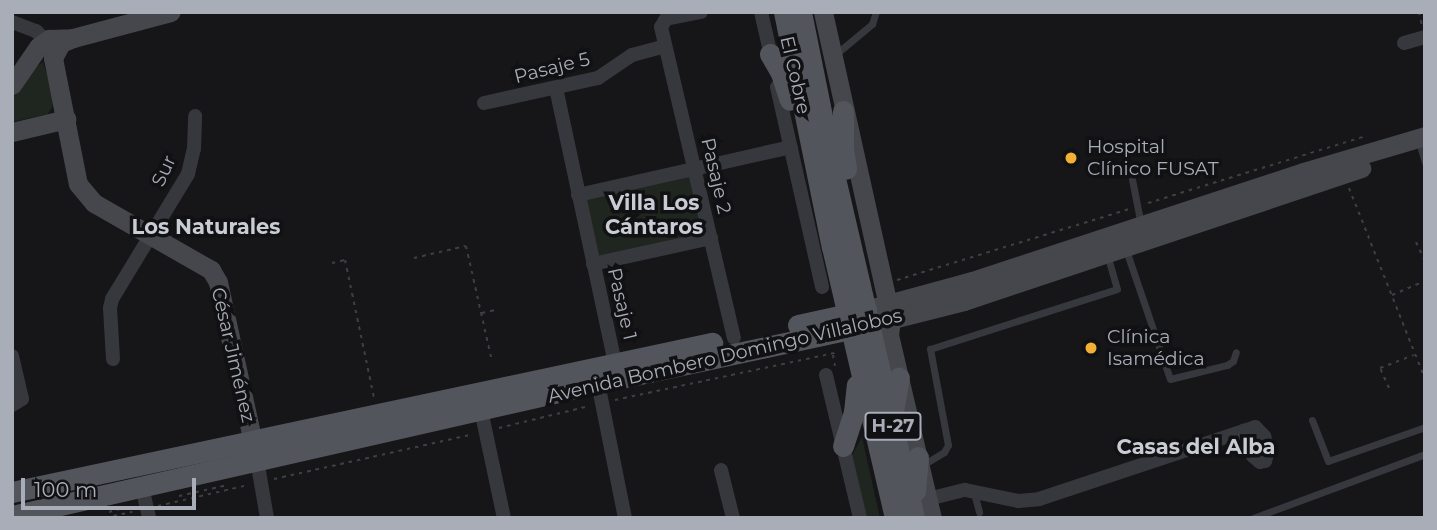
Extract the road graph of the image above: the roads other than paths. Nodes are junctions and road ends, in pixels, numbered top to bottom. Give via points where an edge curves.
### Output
1 (171, 12) edge
2 (701, 12) edge
3 (761, 12) edge
4 (784, 12) edge
5 (801, 12) edge
6 (823, 12) edge
7 (876, 12) edge
8 (12, 23) edge
9 (1425, 35) edge
10 (1404, 43) dead end
11 (665, 46) junction
12 (45, 50) junction
13 (770, 54) junction
14 (832, 57) junction
15 (12, 85) edge
16 (555, 88) junction
17 (484, 103) dead end
18 (844, 111) junction
19 (195, 116) dead end
20 (66, 119) junction
21 (12, 132) edge
22 (791, 146) junction
23 (1424, 149) edge
24 (695, 169) junction
25 (1131, 174) dead end
26 (820, 183) junction
27 (578, 195) junction
28 (1228, 205) junction
29 (1139, 216) junction
30 (150, 236) junction
31 (848, 236) junction
32 (710, 238) junction
33 (1112, 246) junction
34 (593, 264) junction
35 (822, 287) dead end
36 (889, 311) junction
37 (858, 320) junction
38 (734, 338) junction
39 (1236, 352) dead end
40 (12, 356) edge
41 (113, 359) dead end
42 (615, 364) junction
43 (858, 365) junction
44 (826, 374) dead end
45 (900, 378) junction
46 (598, 383) junction
47 (12, 405) edge
48 (481, 411) junction
49 (1312, 419) dead end
50 (893, 427) junction
51 (1425, 427) edge
52 (1244, 431) dead end
53 (843, 446) junction
54 (255, 451) junction
55 (1425, 454) edge
56 (919, 462) junction
57 (721, 470) dead end
58 (142, 487) junction
59 (12, 492) edge
60 (974, 492) junction
61 (930, 508) edge
62 (979, 512) dead end
63 (12, 516) edge
64 (149, 518) edge
65 (267, 518) edge
66 (505, 518) edge
67 (625, 518) edge
68 (733, 518) edge
69 (860, 518) edge
70 (895, 518) edge
71 (915, 518) edge
72 (1253, 518) edge

1 - 12 street
2 - 11 street, Pasaje 2 via 666,19 662,23
3 - 13 street, El Cobre
4 - 26 main road, H-27
5 - 31 main road, H-27
6 - 14 street
7 - 14 lane via 872,24
8 - 12 street via 36,31
9 - 10 street
11 - 16 street, Pasaje 5 via 632,55 601,77
11 - 24 street, Pasaje 2
12 - 15 street
12 - 20 street, César Jiménez
13 - 22 street, El Cobre
13 - 26 main road via 782,73 808,165
14 - 18 street
16 - 17 street, Pasaje 5
16 - 27 street, Pasaje 1
18 - 31 main road via 842,149 853,210
18 - 36 street
19 - 30 street, Sur via 188,174
20 - 21 street
20 - 30 street, César Jiménez via 79,184 85,193
22 - 24 street
22 - 35 street, El Cobre
23 - 28 street, Avenida Bombero Domingo Villalobos
23 - 28 street, Avenida Bombero Domingo Villalobos
24 - 27 street
24 - 32 street, Pasaje 2
25 - 29 lane
26 - 37 main road, H-27
27 - 34 street, Pasaje 1
28 - 29 street, Avenida Bombero Domingo Villalobos
28 - 33 street, Avenida Bombero Domingo Villalobos
29 - 33 street, Avenida Bombero Domingo Villalobos
30 - 41 street, Sur via 112,299
30 - 54 street, César Jiménez via 198,260 218,282
31 - 37 main road, H-27
32 - 34 street
32 - 38 street, Pasaje 2
33 - 36 street, Avenida Bombero Domingo Villalobos via 972,281
33 - 39 lane via 1170,379 1227,365
33 - 56 lane via 1117,289 930,349 948,445 944,452
34 - 42 street, Pasaje 1
36 - 37 street, Avenida Bombero Domingo Villalobos
36 - 45 street via 889,335
37 - 38 main road, Avenida Bombero Domingo Villalobos
37 - 43 main road, H-27
37 - 46 main road, Avenida Bombero Domingo Villalobos
37 - 50 main road, H-27
38 - 42 main road, Avenida Bombero Domingo Villalobos
40 - 47 street via 22,391 22,399
42 - 54 main road, Avenida Bombero Domingo Villalobos
43 - 53 main road via 857,396
43 - 70 main road, H-27
44 - 53 street
45 - 50 main road
45 - 56 street
46 - 48 main road, Avenida Bombero Domingo Villalobos
46 - 67 street
48 - 54 main road, Avenida Bombero Domingo Villalobos
48 - 66 street
49 - 51 lane via 1328,461
50 - 71 main road, H-27
52 - 60 street via 1039,499 1018,501
53 - 69 street
54 - 58 main road, Avenida Bombero Domingo Villalobos
54 - 59 main road, Avenida Bombero Domingo Villalobos
54 - 65 street, César Jiménez
55 - 72 lane
56 - 61 street
56 - 71 main road
57 - 68 street
58 - 63 main road, Avenida Bombero Domingo Villalobos
58 - 64 street
60 - 61 street via 965,490
60 - 62 lane

